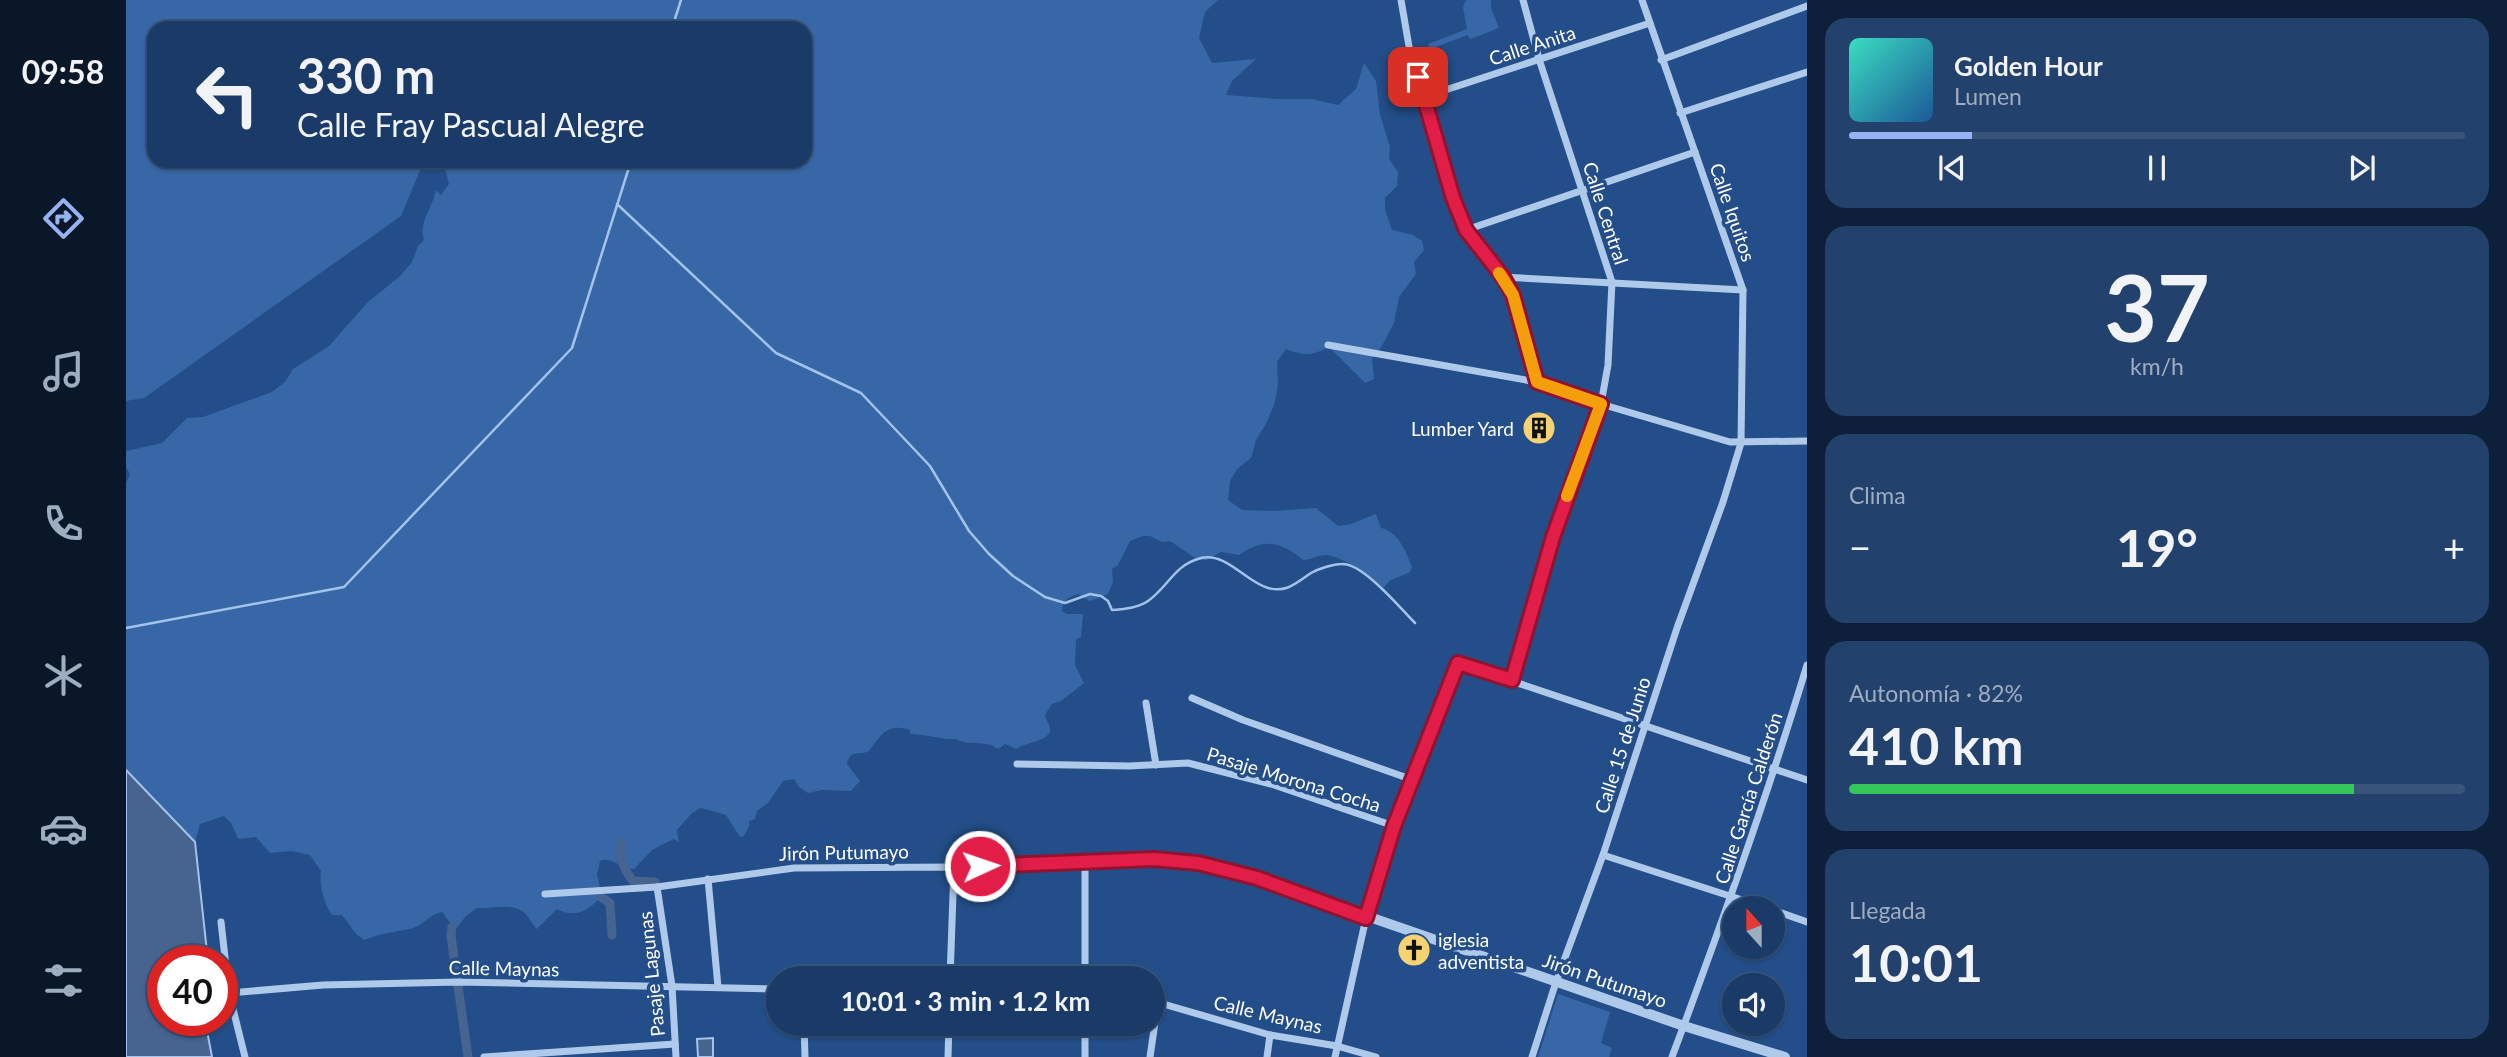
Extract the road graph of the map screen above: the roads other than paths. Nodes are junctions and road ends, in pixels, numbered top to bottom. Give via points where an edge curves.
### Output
1 (1401, 0) edge
2 (1522, 0) edge
3 (1642, 0) edge
4 (1807, 6) edge
5 (1650, 23) junction
6 (1539, 59) junction
7 (1661, 60) junction
8 (1807, 72) edge
9 (1424, 97) junction
10 (1680, 113) junction
11 (1695, 152) junction
12 (1583, 189) junction
13 (1466, 230) junction
14 (1503, 277) junction
15 (1612, 282) junction
16 (1743, 290) junction
17 (1328, 345) dead end
18 (1537, 382) junction
19 (1601, 404) junction
20 (1807, 441) edge
21 (1741, 443) junction
22 (1807, 665) edge
23 (1512, 680) junction
24 (1192, 698) dead end
25 (1146, 703) dead end
26 (1646, 726) junction
27 (1017, 764) dead end
28 (1156, 765) junction
29 (1776, 769) junction
30 (1413, 780) junction
31 (1807, 780) edge
32 (1394, 826) junction
33 (1603, 855) junction
34 (1085, 860) junction
35 (954, 867) junction
36 (708, 879) junction
37 (657, 887) junction
38 (545, 894) dead end
39 (1730, 896) edge
40 (1733, 896) edge
41 (1785, 914) edge
42 (1366, 918) junction
43 (221, 922) dead end
44 (1807, 922) edge
45 (1722, 926) edge
46 (224, 945) edge
47 (950, 966) edge
48 (1085, 966) edge
49 (1556, 982) junction
50 (672, 986) junction
51 (718, 987) junction
52 (766, 989) edge
53 (238, 992) edge
54 (1165, 1004) edge
55 (1684, 1026) junction
56 (238, 1029) edge
57 (1270, 1035) junction
58 (804, 1036) edge
59 (949, 1036) edge
60 (1085, 1036) edge
61 (1152, 1036) edge
62 (675, 1044) junction
63 (1337, 1046) junction
64 (1758, 1053) edge
65 (245, 1057) edge
66 (484, 1057) edge
67 (676, 1057) edge
68 (805, 1057) edge
69 (948, 1057) edge
70 (1085, 1057) edge
71 (1150, 1057) edge
72 (1267, 1057) edge
73 (1335, 1057) edge
74 (1376, 1057) edge
75 (1532, 1057) edge
76 (1672, 1057) edge
77 (1786, 1057) edge

1 - 9 street via 1411,58
2 - 6 street, Calle Central
3 - 5 street, Calle Iquitos
4 - 7 street
5 - 6 street, Calle Anita
5 - 7 street, Calle Iquitos
6 - 9 street, Calle Anita
6 - 12 street, Calle Central
7 - 10 street, Calle Iquitos
8 - 10 street
9 - 13 street
10 - 11 street, Calle Iquitos
11 - 12 street
11 - 16 street, Calle Iquitos
12 - 13 street
12 - 15 street, Calle Central
13 - 14 street
14 - 15 street
14 - 18 street via 1513,295
15 - 16 street
15 - 19 street, Calle Central
16 - 21 street, Calle Iquitos
17 - 18 street
18 - 19 street
19 - 21 street
19 - 23 street, Calle Central via 1553,537
20 - 21 street
21 - 26 street, Calle 15 de Junio
22 - 29 street, Calle García Calderón
23 - 26 street
23 - 30 street via 1458,663
24 - 30 street
25 - 28 street
26 - 29 street
26 - 33 street, Calle 15 de Junio
27 - 28 street, Pasaje Morona Cocha
28 - 32 street, Pasaje Morona Cocha via 1188,763 1271,784
29 - 31 street
29 - 40 street, Calle García Calderón
30 - 32 street
32 - 42 street
33 - 39 street
33 - 49 street, Calle 15 de Junio
34 - 35 street, Jirón Putumayo
34 - 42 street, Jirón Putumayo via 1198,863 1257,878
34 - 48 street
35 - 36 street, Jirón Putumayo via 794,868
35 - 47 street
36 - 37 street, Jirón Putumayo
36 - 51 street
37 - 38 street, Jirón Putumayo
37 - 50 street, Pasaje Lagunas
41 - 44 street
42 - 49 street, Jirón Putumayo
42 - 63 street
43 - 46 street
45 - 55 street, Calle García Calderón
49 - 55 street, Jirón Putumayo
49 - 75 street, Calle 15 de Junio
50 - 51 street, Calle Maynas
50 - 53 street, Calle Maynas via 459,982
50 - 62 street, Pasaje Lagunas
51 - 52 street, Calle Maynas
54 - 57 street, Calle Maynas
55 - 64 street, Jirón Putumayo
55 - 76 street, Calle García Calderón
56 - 65 street
57 - 63 street, Calle Maynas
57 - 72 street
58 - 68 street
59 - 69 street
60 - 70 street
61 - 71 street
62 - 66 street
62 - 67 street, Pasaje Lagunas
63 - 73 street
63 - 74 street, Calle Maynas
64 - 77 street, Jirón Putumayo

